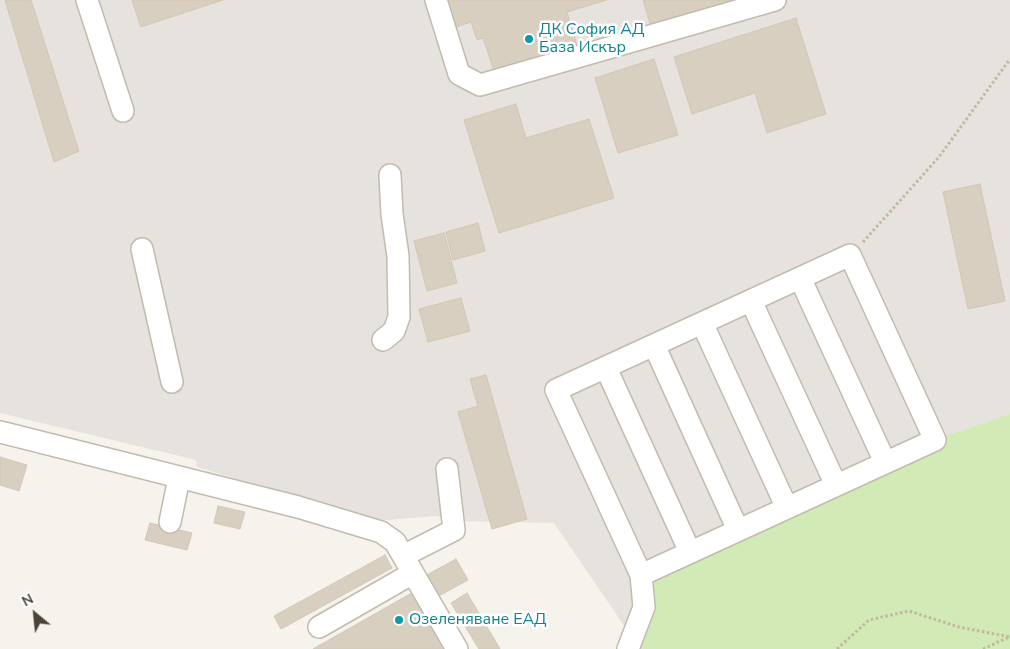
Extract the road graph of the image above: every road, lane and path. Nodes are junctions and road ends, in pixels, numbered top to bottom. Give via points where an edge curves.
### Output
1 (87, 0) edge
2 (436, 0) edge
3 (775, 0) edge
4 (1010, 59) edge
5 (123, 111) dead end
6 (390, 175) dead end
7 (142, 249) dead end
8 (850, 255) junction
9 (800, 278) junction
10 (751, 300) junction
11 (702, 323) junction
12 (383, 340) dead end
13 (654, 345) junction
14 (606, 368) junction
15 (172, 382) dead end
16 (0, 432) edge
17 (885, 462) junction
18 (447, 469) dead end
19 (180, 478) junction
20 (836, 485) junction
21 (787, 508) junction
22 (170, 522) dead end
23 (738, 530) junction
24 (690, 552) junction
25 (408, 565) junction
26 (641, 575) junction
27 (319, 627) dead end
28 (1010, 637) edge
29 (457, 649) edge
30 (628, 649) edge
31 (837, 649) edge
32 (983, 649) edge

1 - 5 lane
2 - 3 lane via 459,74 480,85
4 - 8 path via 939,157
6 - 12 lane via 398,256 399,317 394,331
7 - 15 lane
8 - 9 lane
8 - 17 lane via 935,440
9 - 10 lane
9 - 17 lane
10 - 11 lane
10 - 20 lane
11 - 13 lane
11 - 21 lane
13 - 14 lane
13 - 23 lane
14 - 24 lane
14 - 26 lane via 556,390
16 - 19 lane
17 - 20 lane
18 - 25 lane via 454,530
19 - 22 lane
19 - 25 lane via 380,532 395,542
20 - 21 lane
21 - 23 lane
23 - 24 lane
24 - 26 lane
25 - 27 lane
25 - 29 lane
26 - 30 lane via 644,607
28 - 31 path via 959,627 909,611 869,620
28 - 32 path

